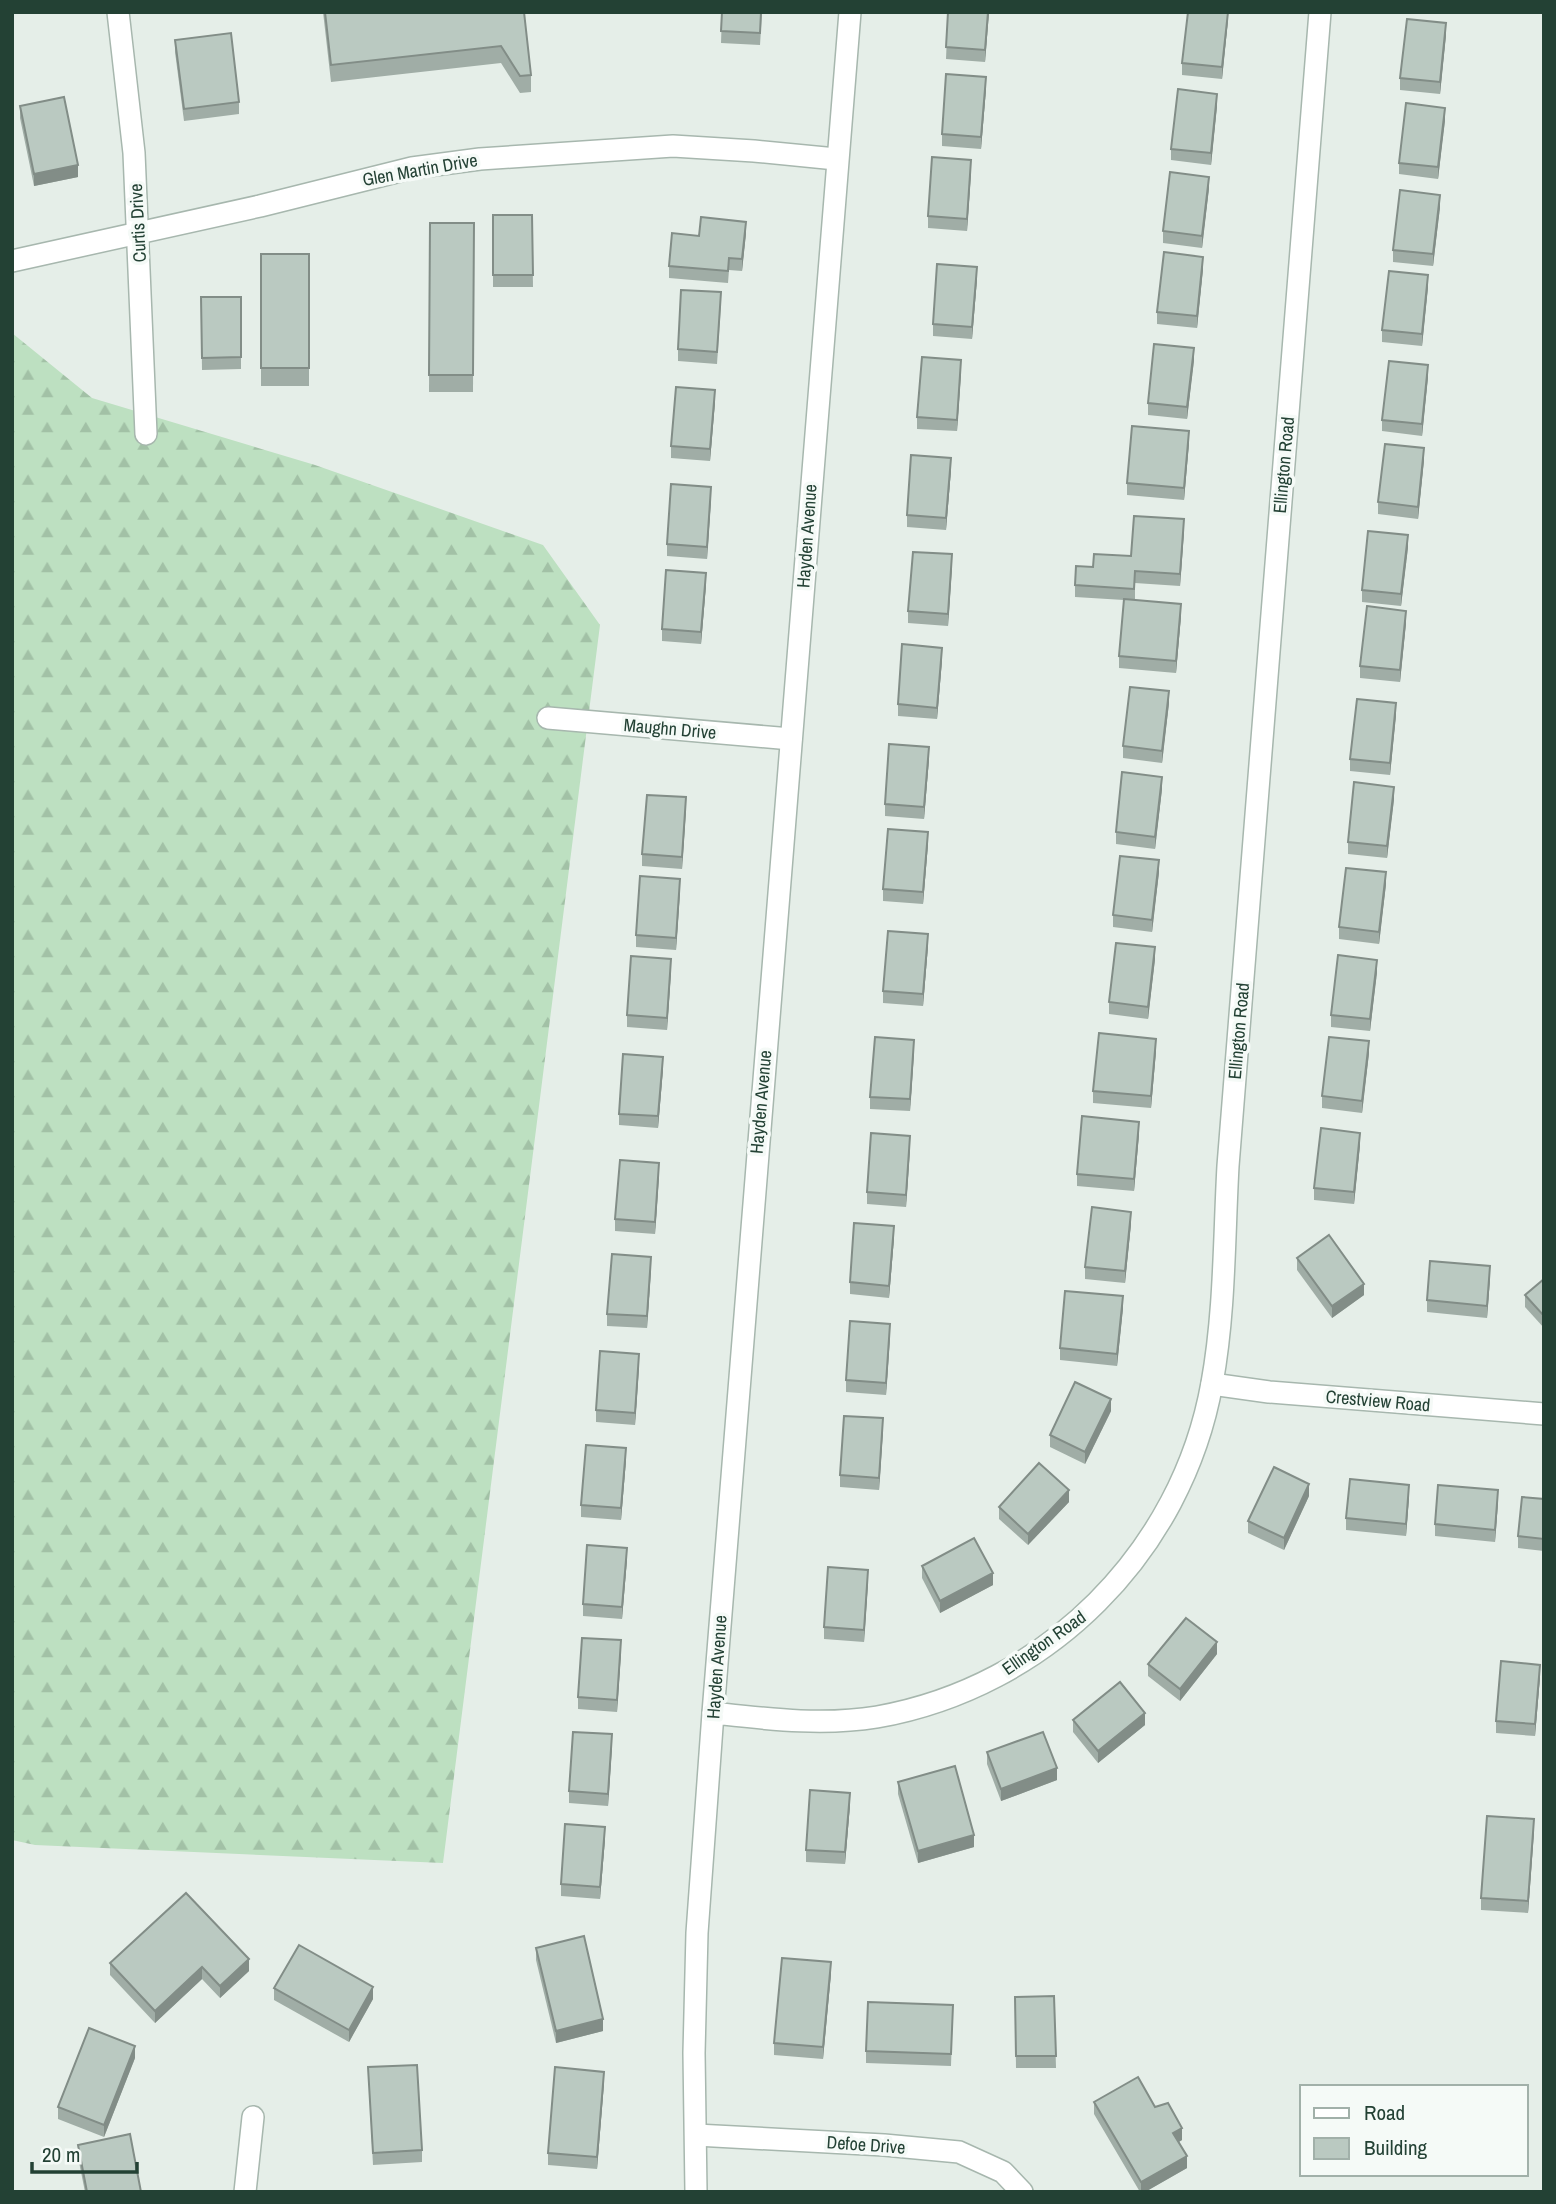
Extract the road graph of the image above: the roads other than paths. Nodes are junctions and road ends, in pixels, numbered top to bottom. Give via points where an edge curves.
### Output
1 (118, 12) edge
2 (850, 12) edge
3 (1320, 12) edge
4 (836, 159) junction
5 (139, 234) junction
6 (12, 261) edge
7 (146, 434) dead end
8 (548, 718) dead end
9 (791, 739) junction
10 (1212, 1384) junction
11 (1544, 1415) edge
12 (713, 1713) junction
13 (253, 2117) dead end
14 (696, 2136) junction
15 (245, 2192) edge
16 (696, 2192) edge
17 (1022, 2192) edge

1 - 5 street, Curtis Drive
2 - 4 street, Hayden Avenue
3 - 10 street, Ellington Road
4 - 5 street, Glen Martin Drive via 673,146 480,159 412,168
4 - 9 street, Hayden Avenue
5 - 6 street, Glen Martin Drive
5 - 7 street, Curtis Drive
8 - 9 street, Maughn Drive
9 - 12 street, Hayden Avenue
10 - 11 street, Crestview Road
10 - 12 street, Ellington Road via 1179,1485 1151,1535 1118,1582 1051,1643 1005,1673 947,1699 877,1717 804,1723
12 - 14 street, Hayden Avenue via 697,1933
13 - 15 street
14 - 16 street, Hayden Avenue
14 - 17 street, Defoe Drive via 959,2152 1003,2172

